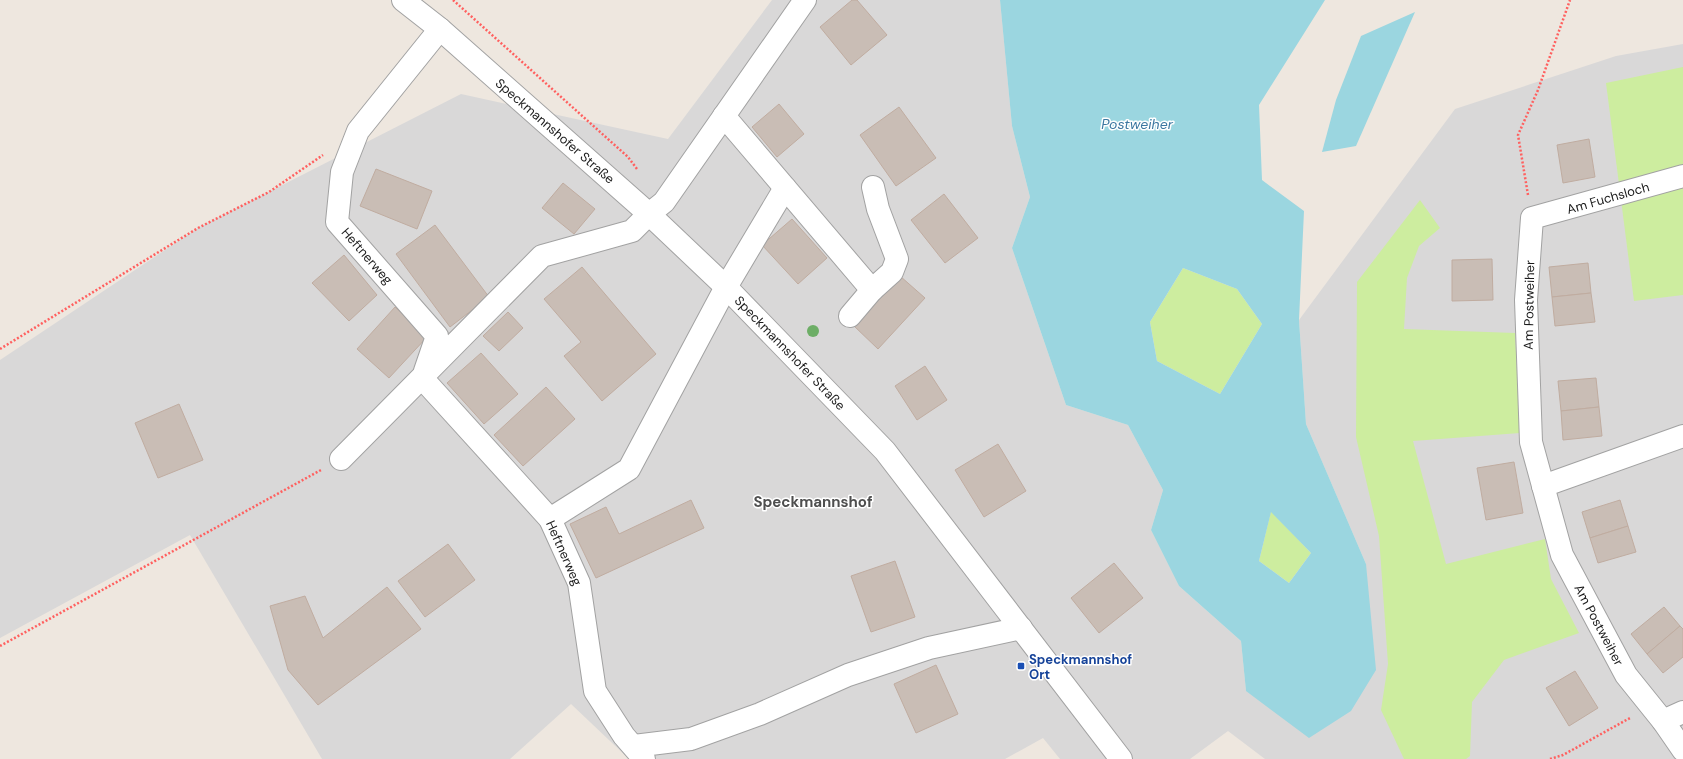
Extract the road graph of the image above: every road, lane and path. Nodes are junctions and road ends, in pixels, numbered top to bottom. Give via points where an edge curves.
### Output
1 (404, 0) edge
2 (454, 0) edge
3 (805, 0) edge
4 (1570, 0) edge
5 (440, 29) junction
6 (724, 116) junction
7 (326, 152) dead end
8 (641, 174) dead end
9 (1683, 176) edge
10 (873, 187) dead end
11 (785, 188) junction
12 (649, 214) junction
13 (1532, 218) junction
14 (726, 287) junction
15 (872, 290) junction
16 (850, 316) dead end
17 (0, 349) edge
18 (422, 378) junction
19 (1683, 436) edge
20 (341, 459) joint
21 (1543, 486) junction
22 (550, 519) junction
23 (1021, 628) junction
24 (0, 646) edge
25 (1683, 712) edge
26 (1657, 714) junction
27 (1683, 750) edge
28 (639, 753) edge
29 (1121, 759) edge
30 (1550, 759) edge

1 - 5 street, Speckmannshofer Straße
2 - 8 path via 628,158
3 - 6 street, Heftnerweg
4 - 13 path via 1538,90 1518,135
5 - 12 street, Speckmannshofer Straße
5 - 18 street, Heftnerweg via 358,131 342,172 337,222 437,336
6 - 11 street
6 - 12 street, Heftnerweg via 664,202
7 - 17 path via 269,192 198,228
9 - 13 street, Am Fuchsloch
10 - 15 street via 878,209 897,259 892,272
11 - 14 street
11 - 15 street
12 - 14 street, Speckmannshofer Straße
12 - 18 street, Heftnerweg via 632,232 542,256
13 - 21 street, Am Postweiher via 1526,300 1531,442
14 - 22 street via 629,469
14 - 23 street, Speckmannshofer Straße via 885,451
15 - 16 street
18 - 20 street, Heftnerweg
18 - 22 street, Heftnerweg
19 - 21 street
20 - 24 path
21 - 26 street, Am Postweiher via 1562,555 1626,676
22 - 28 street, Heftnerweg via 579,584 595,690 624,736
23 - 28 street via 929,648 848,675 760,714 691,739
23 - 29 street, Speckmannshofer Straße
25 - 26 street
26 - 27 street, Am Postweiher
26 - 30 path

